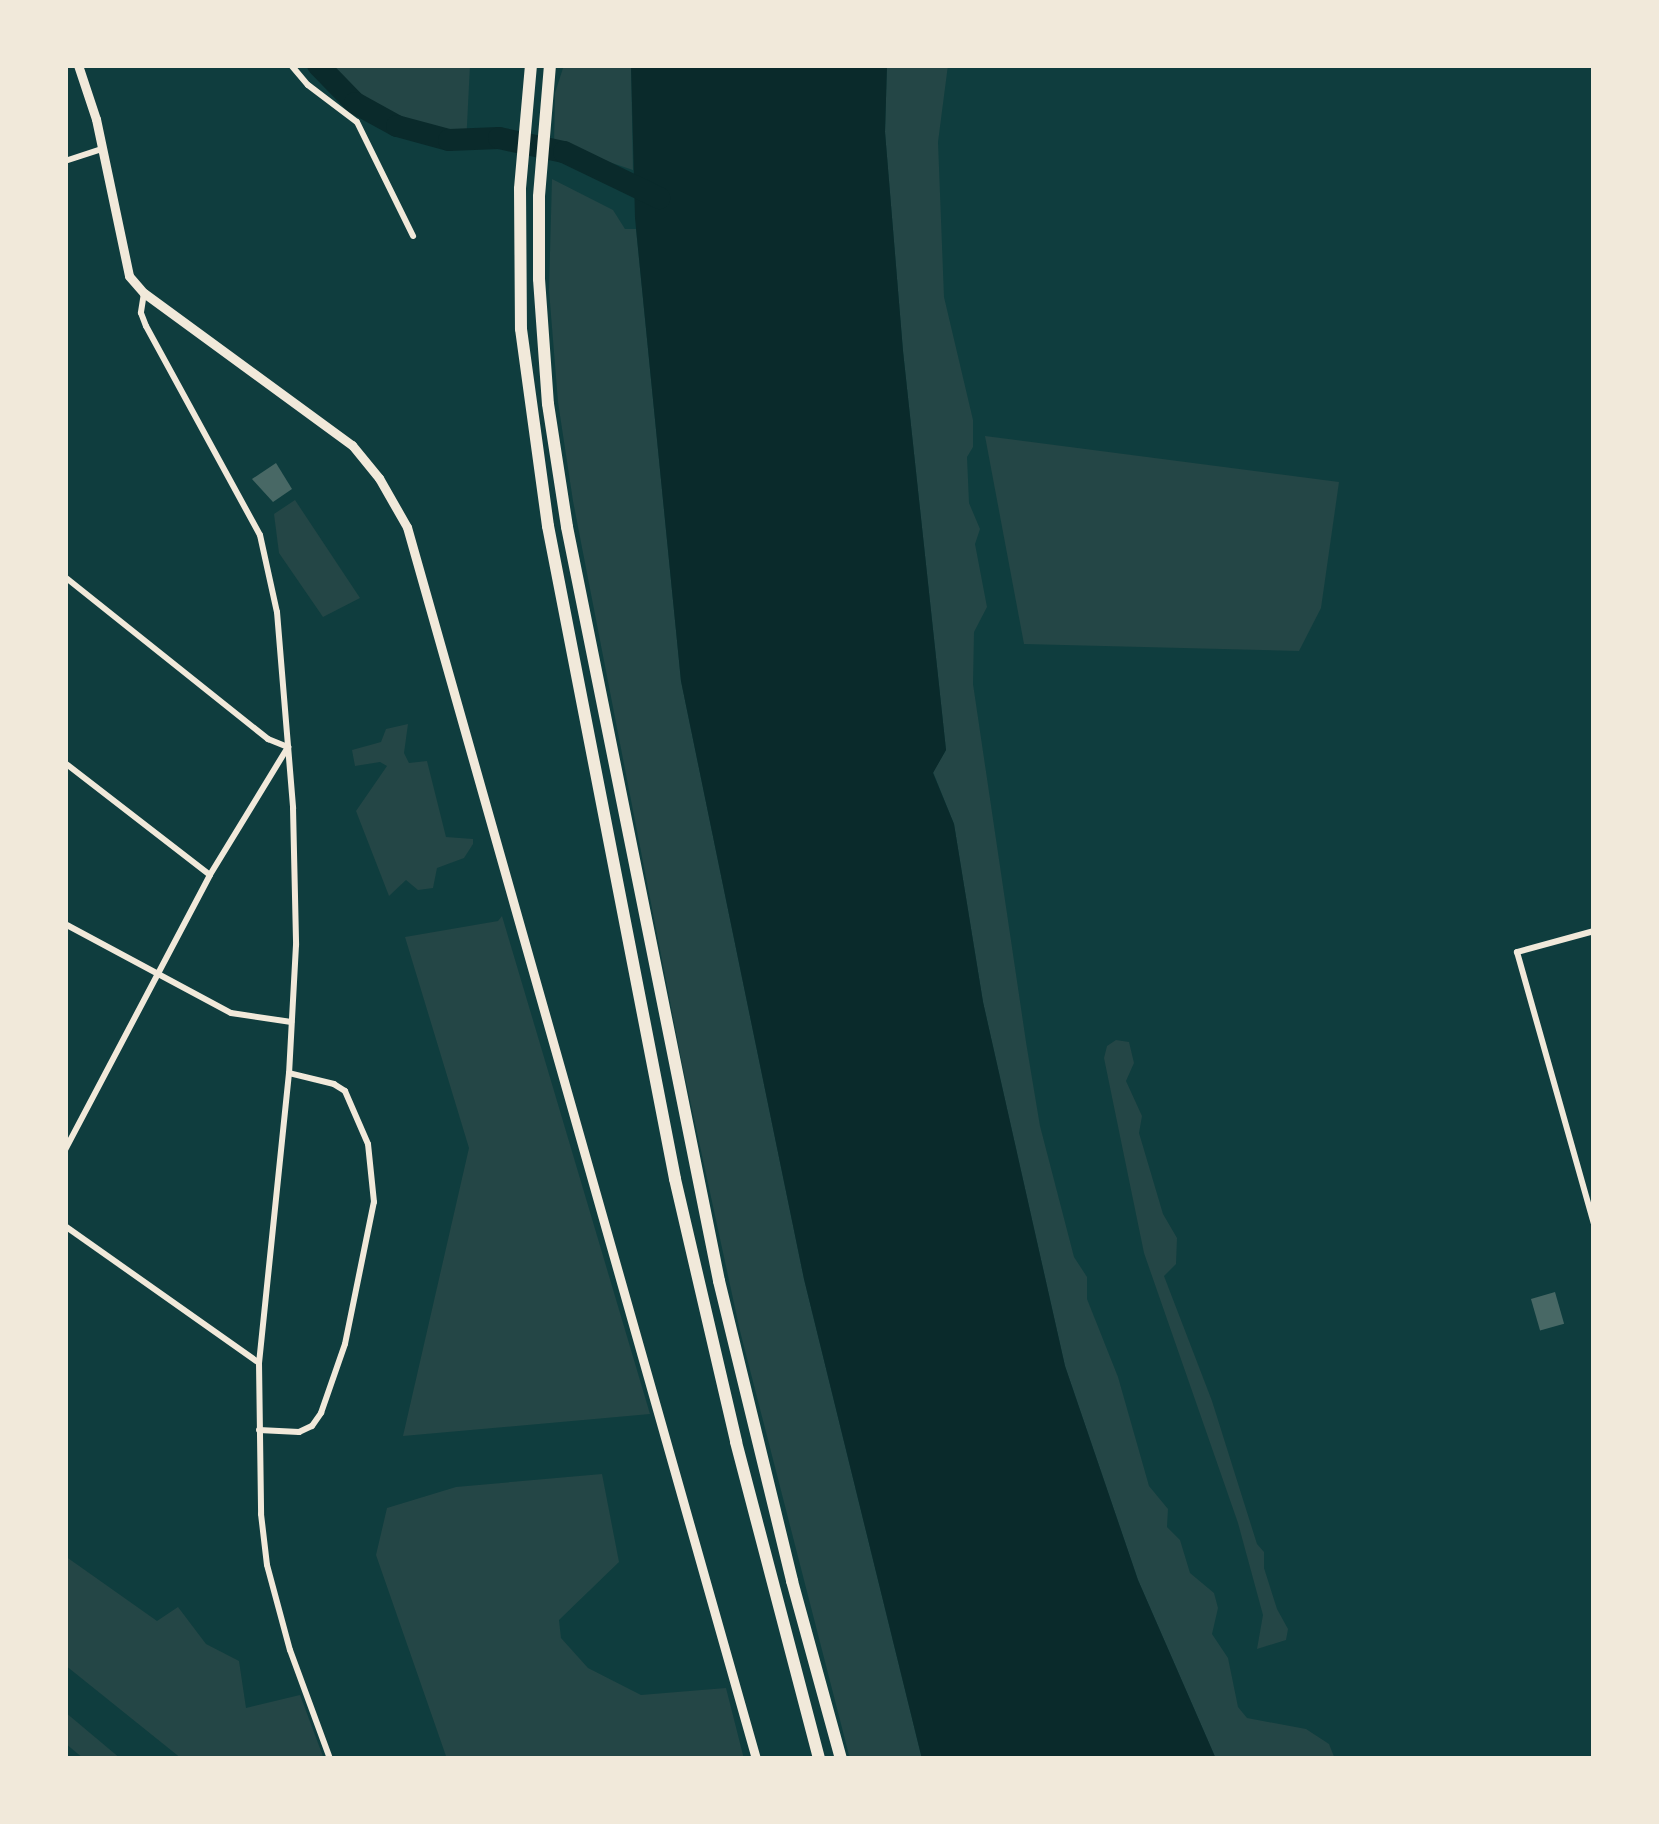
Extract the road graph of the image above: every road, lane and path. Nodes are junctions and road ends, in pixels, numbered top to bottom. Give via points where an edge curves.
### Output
1 (290, 65) edge
2 (530, 65) edge
3 (550, 65) edge
4 (82, 66) edge
5 (102, 149) junction
6 (65, 161) edge
7 (413, 236) dead end
8 (144, 293) junction
9 (65, 577) edge
10 (288, 748) junction
11 (65, 763) edge
12 (210, 875) junction
13 (65, 924) edge
14 (1594, 931) edge
15 (158, 977) junction
16 (291, 1022) junction
17 (288, 1074) junction
18 (65, 1150) edge
19 (1594, 1224) edge
20 (65, 1226) edge
21 (259, 1363) junction
22 (259, 1430) junction
23 (330, 1759) edge
24 (756, 1759) edge
25 (820, 1759) edge
26 (841, 1759) edge

1 - 7 street via 356,122
2 - 25 highway via 520,189 521,329 539,469 705,1312
3 - 26 highway via 538,197 548,404 592,661 720,1281
4 - 5 main road
5 - 6 street
5 - 8 main road via 125,266
8 - 10 street via 146,326 260,535 277,612
8 - 24 main road via 352,446 379,478 416,551
9 - 10 street via 268,739
10 - 12 street
10 - 16 street via 296,945
11 - 12 street
12 - 15 street
13 - 15 street
14 - 19 street via 1517,952
15 - 16 street via 230,1013
15 - 18 street
16 - 17 street
17 - 21 street
17 - 22 street via 345,1091 368,1144 374,1202 345,1344 321,1413 299,1432
20 - 21 street
21 - 22 street
22 - 23 street via 267,1565

